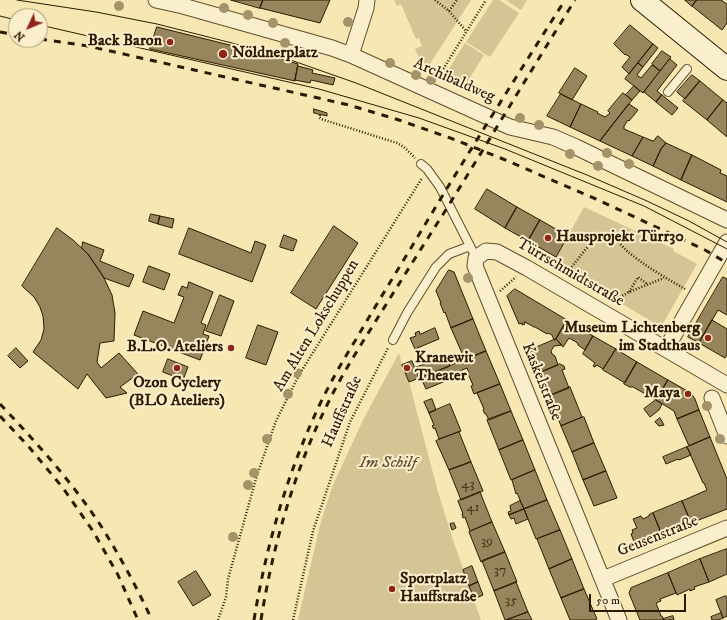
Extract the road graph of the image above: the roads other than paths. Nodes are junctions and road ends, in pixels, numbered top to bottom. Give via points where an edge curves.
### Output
1 (156, 0) edge
2 (367, 0) edge
3 (642, 0) edge
4 (183, 3) edge
5 (351, 55) junction
6 (687, 69) dead end
7 (727, 70) edge
8 (668, 92) dead end
9 (424, 166) road end
10 (727, 220) edge
11 (727, 242) edge
12 (473, 252) junction
13 (392, 340) road end
14 (666, 349) junction
15 (727, 385) edge
16 (712, 398) dead end
17 (727, 436) edge
18 (727, 528) edge
19 (603, 579) junction
20 (619, 620) edge

1 - 4 street, Archibaldweg
2 - 5 street
3 - 7 street
4 - 5 street, Archibaldweg
5 - 10 street, Archibaldweg via 510,127 553,137 576,147
6 - 8 lane
9 - 12 lane, Kaskelstraße via 440,187
11 - 14 street
12 - 13 lane via 449,254 436,267
12 - 14 street, Türrschmidtstraße via 497,252
12 - 19 street, Kaskelstraße via 475,266
14 - 15 street, Türrschmidtstraße
16 - 17 street
18 - 19 street, Geusenstraße
19 - 20 street, Kaskelstraße

